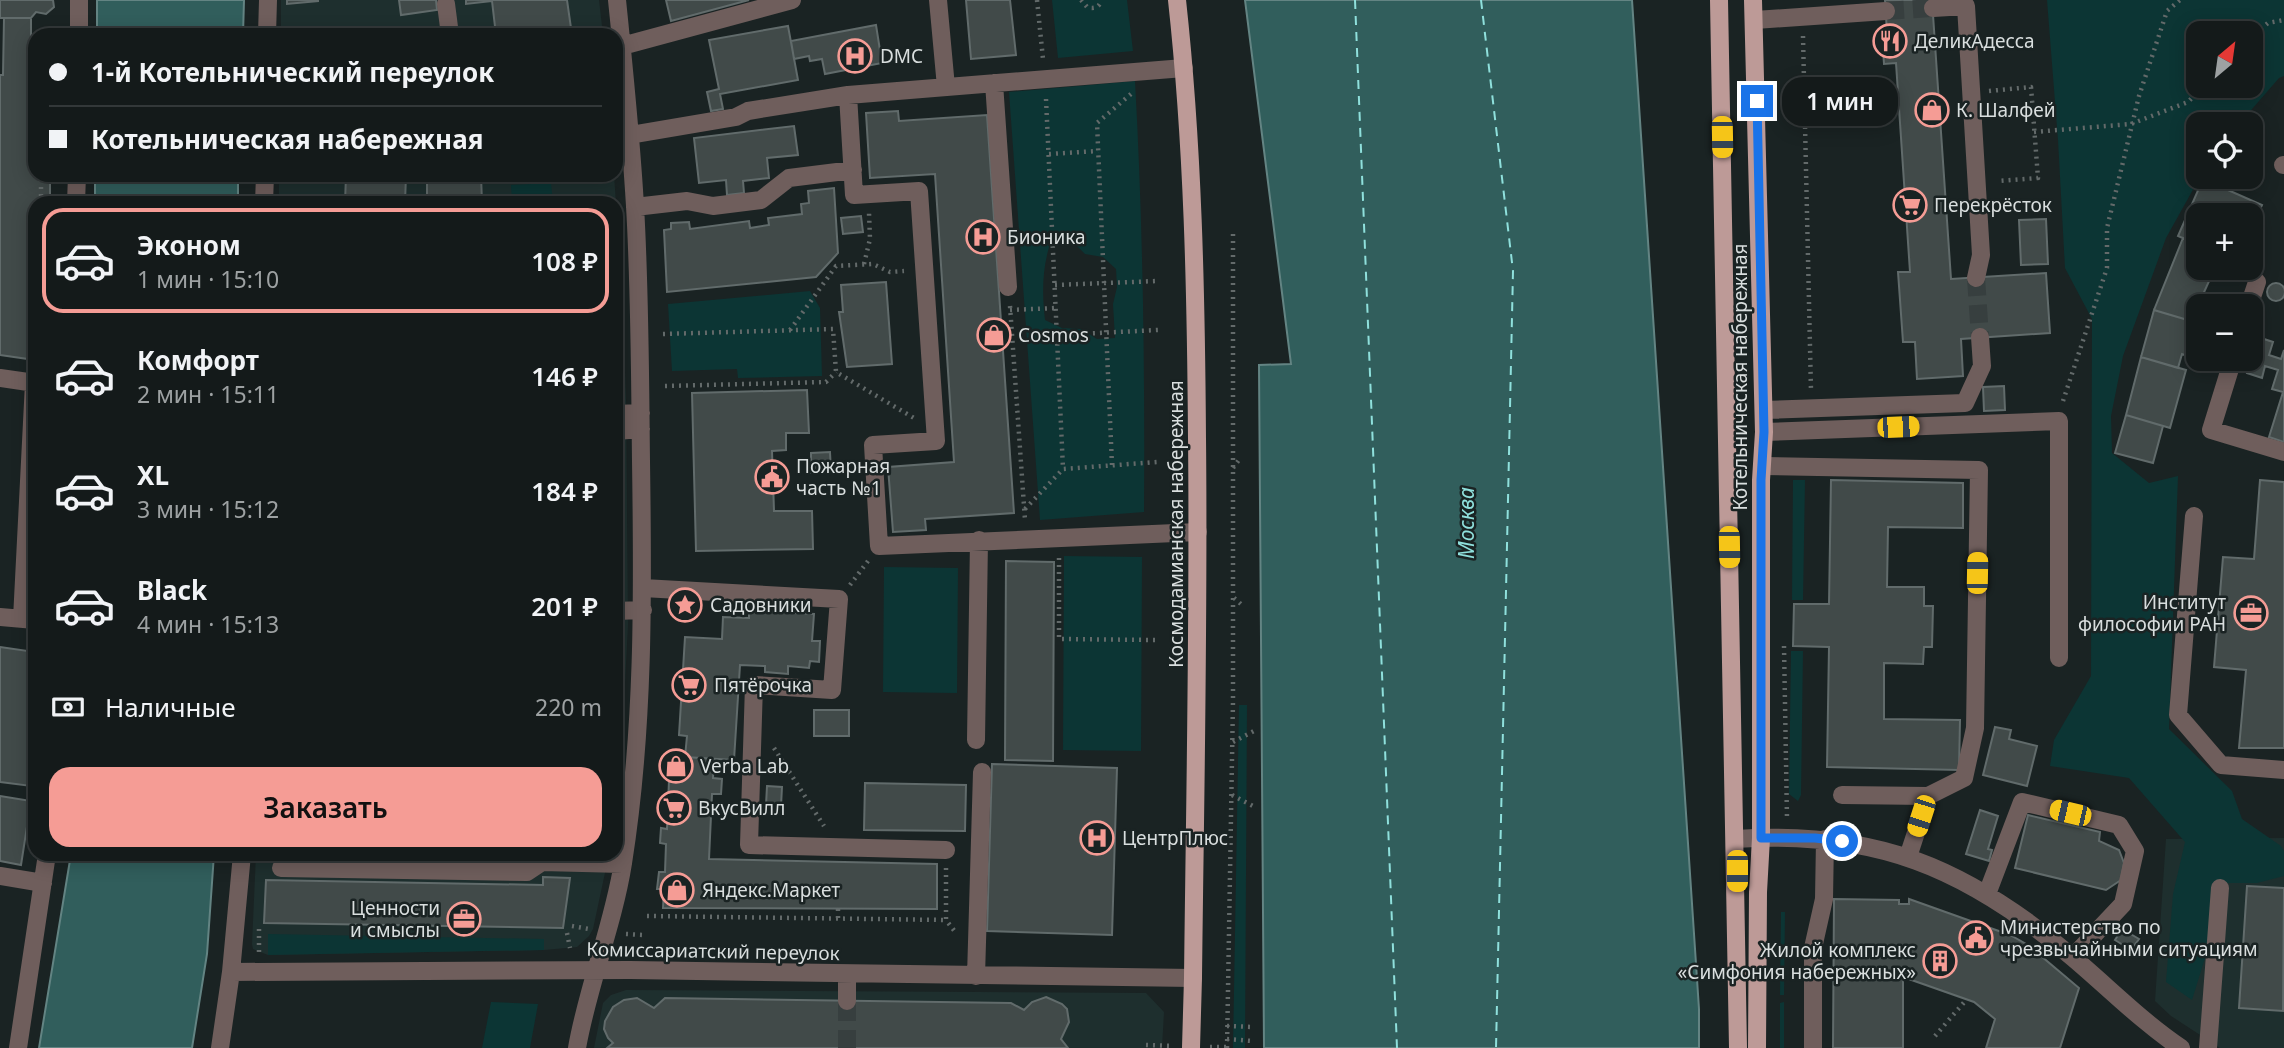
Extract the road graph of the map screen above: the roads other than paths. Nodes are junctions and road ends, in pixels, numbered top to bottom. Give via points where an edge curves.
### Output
1 (79, 0) edge
2 (268, 0) edge
3 (617, 0) edge
4 (792, 0) edge
5 (938, 0) edge
6 (1177, 0) edge
7 (1719, 0) edge
8 (1756, 0) edge
9 (1966, 3) edge
10 (446, 4) dead end
11 (1933, 8) tunnel mouth
12 (1886, 11) tunnel mouth
13 (1755, 20) junction
14 (79, 28) edge
15 (267, 28) edge
16 (449, 28) edge
17 (619, 28) edge
18 (623, 43) edge
19 (1184, 68) junction
20 (623, 71) edge
21 (994, 83) junction
22 (946, 87) junction
23 (848, 95) junction
24 (630, 135) junction
25 (853, 170) junction
26 (635, 207) junction
27 (1976, 278) tunnel mouth
28 (2257, 282) dead end
29 (1008, 287) road end
30 (2253, 294) edge
31 (1980, 338) tunnel mouth
32 (2229, 371) edge
33 (0, 378) edge
34 (28, 382) edge
35 (1763, 410) junction
36 (623, 416) edge
37 (641, 421) junction
38 (623, 428) edge
39 (1764, 432) junction
40 (2284, 453) edge
41 (1762, 466) junction
42 (2194, 516) dead end
43 (1198, 532) junction
44 (979, 540) junction
45 (643, 588) junction
46 (643, 610) junction
47 (623, 611) edge
48 (0, 617) edge
49 (28, 619) edge
50 (2059, 658) dead end
51 (976, 740) dead end
52 (2284, 770) edge
53 (982, 772) dead end
54 (1842, 795) dead end
55 (1928, 796) junction
56 (1761, 838) junction
57 (1736, 839) junction
58 (1825, 839) junction
59 (946, 850) road end
60 (1908, 857) junction
61 (46, 861) edge
62 (241, 861) edge
63 (623, 864) junction
64 (281, 867) dead end
65 (0, 876) edge
66 (43, 883) junction
67 (2220, 888) dead end
68 (1987, 894) junction
69 (2073, 957) junction
70 (595, 970) junction
71 (231, 972) junction
72 (848, 974) junction
73 (976, 976) junction
74 (1193, 978) junction
75 (847, 1001) tunnel mouth
76 (2154, 1040) edge
77 (19, 1048) edge
78 (220, 1048) edge
79 (577, 1048) edge
80 (1191, 1048) edge
81 (1738, 1048) edge
82 (1757, 1048) edge
83 (1813, 1048) edge
84 (2181, 1048) edge
85 (2208, 1048) edge

1 - 14 street
2 - 15 street
3 - 17 street
4 - 18 street
5 - 22 street
6 - 19 main road, Космодамианская набережная
7 - 57 main road, Котельническая набережная
8 - 13 main road, Котельническая набережная
9 - 11 street
9 - 27 street via 1981,255
10 - 16 street
12 - 13 street
13 - 35 main road, Котельническая набережная
19 - 21 street
19 - 43 main road, Космодамианская набережная via 1195,230
20 - 24 street
21 - 22 street
21 - 29 street
22 - 23 street
23 - 24 street
23 - 25 street
24 - 26 street
25 - 26 street via 789,178 761,200
25 - 44 street via 854,195 919,191 925,270 936,440 873,445 879,546
26 - 37 street
28 - 30 street
31 - 35 street via 1982,366 1965,403
32 - 40 street via 2211,430
33 - 34 street
35 - 39 main road, Котельническая набережная
36 - 37 street
37 - 38 street
37 - 45 street
39 - 41 main road, Котельническая набережная
39 - 50 street via 2059,421
41 - 55 street via 1979,470 1975,728 1964,778
41 - 56 main road, Котельническая набережная
42 - 52 street via 2178,715 2221,765
43 - 44 street
43 - 74 main road, Космодамианская набережная
44 - 51 street
45 - 46 street
45 - 59 street via 839,599 832,690 754,685 749,845
46 - 47 street
46 - 63 street via 636,747
48 - 49 street
53 - 73 street
54 - 55 street
55 - 60 street
56 - 57 street
56 - 58 street
56 - 82 main road, Котельническая набережная
57 - 81 main road, Котельническая набережная
58 - 60 street
58 - 83 street via 1824,898 1813,948
60 - 68 street
61 - 66 street
62 - 71 street
63 - 64 street via 542,862 527,872
63 - 70 street
65 - 66 street
66 - 77 street
67 - 85 street
68 - 69 street
68 - 69 street via 2022,802 2119,825 2135,850 2123,904
69 - 76 street
70 - 71 street, Комиссариатский переулок
70 - 72 street, Комиссариатский переулок
70 - 79 street
71 - 78 street
72 - 73 street, Комиссариатский переулок
72 - 75 street
73 - 74 street, Комиссариатский переулок
74 - 80 main road, Космодамианская набережная
76 - 84 street

